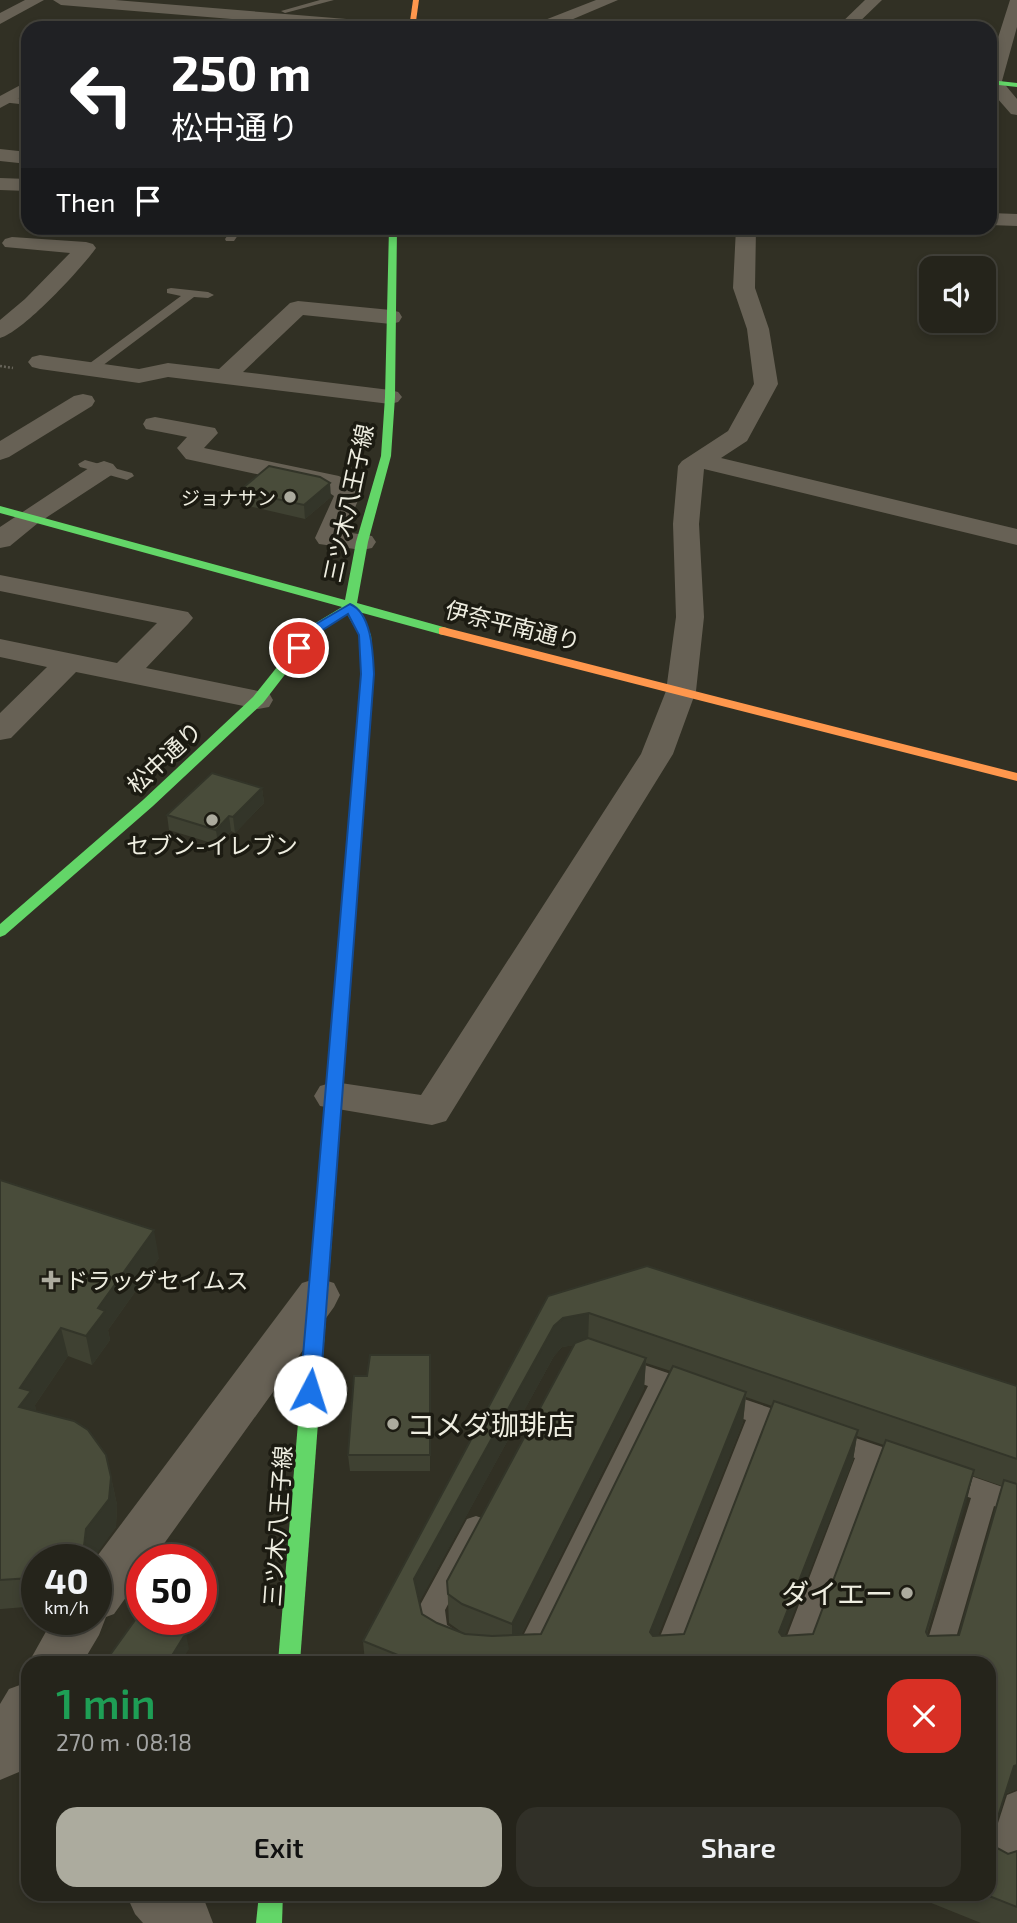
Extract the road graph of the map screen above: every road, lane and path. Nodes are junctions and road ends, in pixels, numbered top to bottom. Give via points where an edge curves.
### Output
1 (36, 0) edge
2 (61, 0) edge
3 (179, 0) edge
4 (256, 0) edge
5 (330, 0) edge
6 (416, 0) edge
7 (610, 0) edge
8 (874, 0) edge
9 (1017, 1) edge
10 (160, 9) junction
11 (0, 19) edge
12 (290, 20) edge
13 (130, 21) edge
14 (413, 21) edge
15 (556, 21) edge
16 (852, 21) edge
17 (997, 66) edge
18 (997, 83) edge
19 (1017, 85) edge
20 (997, 88) edge
21 (21, 90) edge
22 (2, 101) edge
23 (21, 102) edge
24 (1017, 110) edge
25 (0, 155) edge
26 (21, 157) edge
27 (0, 184) edge
28 (21, 185) edge
29 (997, 219) edge
30 (1017, 220) edge
31 (21, 235) edge
32 (233, 235) edge
33 (393, 235) edge
34 (746, 235) edge
35 (230, 239) dead end
36 (6, 248) edge
37 (171, 291) dead end
38 (192, 293) junction
39 (208, 295) dead end
40 (391, 317) junction
41 (0, 331) edge
42 (40, 362) dead end
43 (90, 369) junction
44 (223, 378) junction
45 (390, 397) junction
46 (83, 401) dead end
47 (10, 421) dead end
48 (155, 424) dead end
49 (41, 426) junction
50 (0, 452) edge
51 (700, 461) junction
52 (105, 470) dead end
53 (0, 509) edge
54 (29, 517) junction
55 (1017, 537) edge
56 (0, 540) edge
57 (362, 542) junction
58 (0, 583) edge
59 (350, 607) junction
60 (0, 648) edge
61 (69, 662) junction
62 (124, 673) junction
63 (681, 691) junction
64 (258, 700) junction
65 (0, 731) edge
66 (1017, 777) edge
67 (0, 932) edge
68 (334, 1096) junction
69 (318, 1294) junction
70 (599, 1360) edge
71 (663, 1381) junction
72 (760, 1415) junction
73 (870, 1452) junction
74 (985, 1492) junction
75 (491, 1501) edge
76 (1017, 1503) edge
77 (112, 1576) edge
78 (71, 1635) edge
79 (464, 1648) edge
80 (59, 1656) edge
81 (289, 1656) edge
82 (527, 1656) edge
83 (666, 1656) edge
84 (793, 1656) edge
85 (937, 1656) edge
86 (1017, 1805) edge
87 (1002, 1864) edge
88 (162, 1901) edge
89 (271, 1901) edge
90 (184, 1923) edge
91 (269, 1923) edge

1 - 11 street
2 - 10 street
3 - 10 street
4 - 12 street
5 - 12 lane
6 - 14 main road
7 - 15 street
8 - 16 street
9 - 17 street
10 - 12 street
10 - 13 street
18 - 19 main road
20 - 24 street
21 - 22 street
22 - 23 lane
25 - 26 street
27 - 28 street
29 - 30 street
31 - 36 street
32 - 35 lane
33 - 40 main road, 三ツ木八王子線
34 - 51 street via 744,288 758,329 766,384 738,436
36 - 41 street via 86,248
37 - 38 lane
38 - 39 lane
38 - 43 lane
40 - 44 street via 298,308
40 - 45 main road, 三ツ木八王子線
42 - 43 street
43 - 44 street via 139,376 168,370
44 - 45 street
45 - 57 main road, 三ツ木八王子線 via 386,456
46 - 49 street
47 - 49 street
48 - 57 street via 206,433 190,448 194,454 330,482 348,493 329,538
49 - 50 street
51 - 55 street
51 - 63 street via 691,466 686,524 690,617
52 - 54 street
53 - 54 main road, 伊奈平南通り
54 - 56 street
54 - 59 main road, 伊奈平南通り
57 - 59 main road, 三ツ木八王子線
58 - 62 street via 178,618
59 - 63 main road, 伊奈平南通り
59 - 64 main road, 松中通り via 313,630
59 - 68 main road, 三ツ木八王子線 via 365,635 368,674
60 - 61 street
61 - 62 street
61 - 65 street
62 - 64 street
63 - 66 main road, 伊奈平南通り
63 - 68 street via 657,754 432,1111
64 - 67 main road, 松中通り
68 - 69 main road, 三ツ木八王子線
69 - 77 street
69 - 81 main road, 三ツ木八王子線
70 - 71 lane
71 - 72 lane
71 - 82 lane
72 - 73 lane
72 - 83 lane
73 - 74 lane
73 - 84 lane
74 - 76 lane
74 - 85 lane
75 - 79 lane via 431,1609 435,1632
78 - 80 street
86 - 87 lane
88 - 90 street
89 - 91 main road

